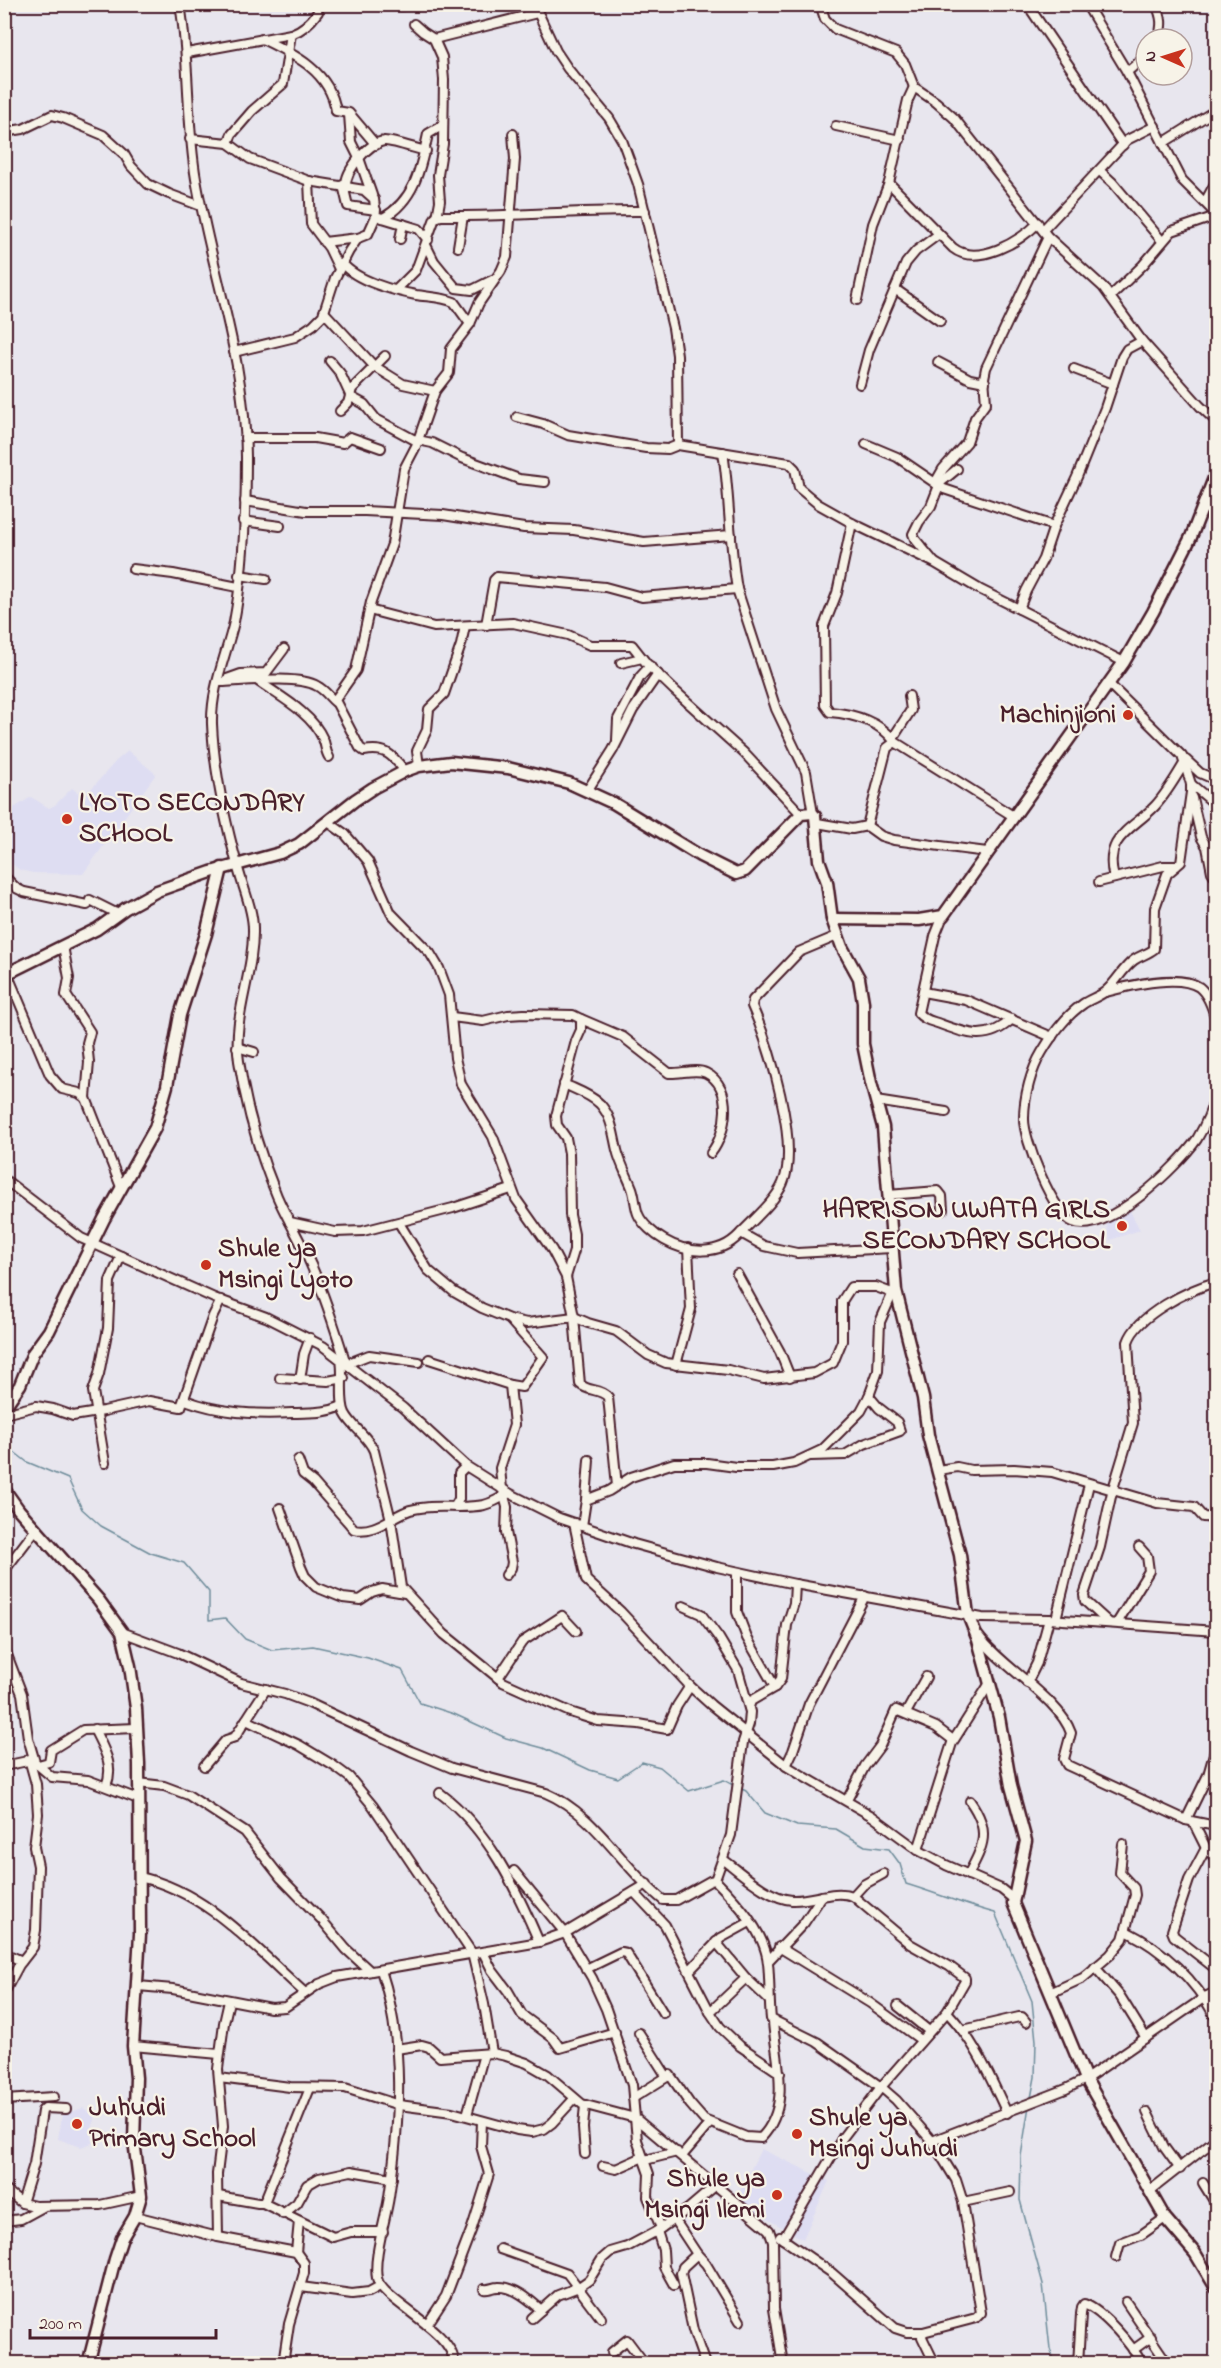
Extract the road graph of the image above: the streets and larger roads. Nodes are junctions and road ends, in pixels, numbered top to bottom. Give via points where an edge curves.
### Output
1 (180, 4) edge
2 (317, 4) edge
3 (820, 4) edge
4 (1027, 4) edge
5 (1086, 4) edge
6 (1156, 4) edge
7 (536, 9) edge
8 (414, 24) dead end
9 (1162, 27) edge
10 (291, 34) junction
11 (262, 39) junction
12 (434, 39) junction
13 (288, 52) junction
14 (187, 53) junction
15 (1134, 66) edge
16 (1127, 72) junction
17 (914, 87) junction
18 (1216, 110) edge
19 (349, 113) junction
20 (443, 126) junction
21 (836, 126) dead end
22 (1155, 126) junction
23 (4, 132) edge
24 (513, 134) dead end
25 (190, 139) junction
26 (900, 140) junction
27 (228, 143) junction
28 (1163, 143) junction
29 (376, 145) junction
30 (1123, 145) junction
31 (426, 151) junction
32 (359, 158) junction
33 (1100, 171) junction
34 (309, 181) junction
35 (1216, 182) edge
36 (890, 183) junction
37 (344, 186) junction
38 (372, 195) junction
39 (1205, 202) junction
40 (201, 206) junction
41 (645, 211) junction
42 (378, 214) junction
43 (511, 215) junction
44 (1216, 215) edge
45 (463, 216) junction
46 (437, 217) junction
47 (403, 224) junction
48 (1043, 230) junction
49 (939, 234) junction
50 (358, 238) junction
51 (400, 239) dead end
52 (1162, 241) junction
53 (324, 242) junction
54 (427, 242) junction
55 (458, 247) dead end
56 (340, 266) junction
57 (494, 279) junction
58 (895, 289) junction
59 (396, 290) junction
60 (1111, 296) junction
61 (857, 300) dead end
62 (324, 312) junction
63 (940, 321) dead end
64 (470, 324) junction
65 (1142, 341) junction
66 (234, 352) junction
67 (385, 356) dead end
68 (330, 361) dead end
69 (938, 362) dead end
70 (374, 366) junction
71 (1074, 369) dead end
72 (985, 382) junction
73 (860, 384) dead end
74 (1113, 384) junction
75 (435, 391) junction
76 (349, 394) junction
77 (340, 411) dead end
78 (517, 417) dead end
79 (1216, 421) edge
80 (245, 438) junction
81 (418, 440) junction
82 (866, 444) dead end
83 (678, 445) junction
84 (381, 448) dead end
85 (723, 452) junction
86 (957, 469) dead end
87 (1216, 473) edge
88 (545, 482) dead end
89 (937, 485) junction
90 (245, 501) junction
91 (1203, 508) junction
92 (1216, 510) edge
93 (396, 513) junction
94 (243, 521) junction
95 (852, 523) junction
96 (280, 526) dead end
97 (1054, 526) junction
98 (731, 535) junction
99 (935, 563) junction
100 (133, 569) dead end
101 (239, 575) junction
102 (266, 579) dead end
103 (238, 587) junction
104 (737, 589) junction
105 (1020, 609) junction
106 (369, 610) junction
107 (486, 625) junction
108 (465, 626) junction
109 (284, 648) dead end
110 (642, 658) junction
111 (1124, 662) junction
112 (621, 663) dead end
113 (650, 666) junction
114 (658, 674) junction
115 (258, 681) junction
116 (219, 683) junction
117 (1109, 684) junction
118 (909, 696) dead end
119 (335, 702) junction
120 (894, 740) junction
121 (616, 741) junction
122 (329, 757) dead end
123 (1184, 759) junction
124 (419, 766) junction
125 (405, 771) junction
126 (1216, 780) edge
127 (1191, 788) junction
128 (587, 791) junction
129 (1216, 805) edge
130 (801, 814) junction
131 (1013, 816) junction
132 (815, 819) junction
133 (328, 822) junction
134 (867, 826) junction
135 (987, 852) junction
136 (237, 865) junction
137 (1177, 866) junction
138 (222, 868) junction
139 (4, 876) edge
140 (1114, 878) junction
141 (1216, 878) edge
142 (1099, 882) dead end
143 (117, 914) junction
144 (943, 916) junction
145 (832, 919) junction
146 (837, 936) junction
147 (63, 946) junction
148 (6, 974) edge
149 (923, 992) junction
150 (1106, 992) junction
151 (452, 1017) junction
152 (581, 1018) junction
153 (1012, 1019) junction
154 (1216, 1020) edge
155 (1052, 1038) junction
156 (237, 1047) junction
157 (254, 1052) dead end
158 (564, 1084) junction
159 (1216, 1093) edge
160 (86, 1098) junction
161 (876, 1101) junction
162 (946, 1112) dead end
163 (711, 1153) dead end
164 (4, 1179) edge
165 (121, 1187) junction
166 (511, 1189) junction
167 (888, 1195) junction
168 (943, 1210) dead end
169 (290, 1222) junction
170 (399, 1223) junction
171 (741, 1233) junction
172 (92, 1243) junction
173 (688, 1248) junction
174 (892, 1248) junction
175 (121, 1256) junction
176 (736, 1274) dead end
177 (566, 1276) junction
178 (1216, 1282) edge
179 (894, 1290) junction
180 (221, 1300) junction
181 (574, 1317) junction
182 (509, 1319) junction
183 (310, 1338) junction
184 (429, 1359) dead end
185 (344, 1362) junction
186 (419, 1362) dead end
187 (676, 1365) junction
188 (790, 1377) junction
189 (280, 1378) dead end
190 (344, 1378) junction
191 (300, 1380) junction
192 (510, 1385) junction
193 (870, 1396) junction
194 (185, 1400) junction
195 (6, 1403) edge
196 (342, 1406) junction
197 (96, 1412) junction
198 (4, 1414) edge
199 (811, 1456) junction
200 (297, 1460) dead end
201 (589, 1460) dead end
202 (105, 1463) dead end
203 (466, 1466) junction
204 (938, 1470) junction
205 (1089, 1484) junction
206 (617, 1486) junction
207 (4, 1489) edge
208 (1112, 1492) junction
209 (505, 1493) junction
210 (586, 1500) junction
211 (455, 1506) junction
212 (280, 1508) dead end
213 (1216, 1518) edge
214 (391, 1520) junction
215 (578, 1525) junction
216 (36, 1529) junction
217 (1139, 1547) dead end
218 (4, 1571) edge
219 (737, 1572) junction
220 (506, 1575) dead end
221 (795, 1584) junction
222 (405, 1593) junction
223 (865, 1596) junction
224 (683, 1606) dead end
225 (968, 1615) junction
226 (1052, 1619) junction
227 (1113, 1623) junction
228 (974, 1629) junction
229 (576, 1630) dead end
230 (1216, 1631) edge
231 (122, 1632) junction
232 (4, 1647) edge
233 (926, 1677) dead end
234 (498, 1678) junction
235 (990, 1683) junction
236 (1027, 1683) junction
237 (690, 1686) junction
238 (775, 1688) junction
239 (266, 1689) junction
240 (749, 1707) junction
241 (906, 1713) junction
242 (246, 1720) junction
243 (137, 1728) junction
244 (94, 1729) junction
245 (745, 1733) junction
246 (953, 1740) junction
247 (1216, 1747) edge
248 (34, 1762) junction
249 (4, 1766) edge
250 (204, 1766) dead end
251 (786, 1766) junction
252 (138, 1783) junction
253 (106, 1785) junction
254 (440, 1793) dead end
255 (138, 1799) junction
256 (847, 1800) junction
257 (970, 1801) dead end
258 (1190, 1821) junction
259 (1216, 1826) edge
260 (1123, 1844) dead end
261 (1206, 1848) junction
262 (918, 1850) junction
263 (1216, 1859) edge
264 (723, 1860) junction
265 (514, 1871) dead end
266 (883, 1874) dead end
267 (968, 1875) junction
268 (139, 1877) junction
269 (715, 1880) junction
270 (647, 1884) junction
271 (634, 1892) junction
272 (822, 1896) junction
273 (853, 1896) junction
274 (1012, 1898) junction
275 (750, 1922) junction
276 (1126, 1931) junction
277 (565, 1933) junction
278 (539, 1942) junction
279 (716, 1942) junction
280 (779, 1947) junction
281 (483, 1952) junction
282 (4, 1953) edge
283 (472, 1953) junction
284 (22, 1961) junction
285 (768, 1961) junction
286 (1095, 1967) junction
287 (586, 1969) junction
288 (1216, 1969) edge
289 (381, 1970) junction
290 (370, 1971) junction
291 (689, 1971) junction
292 (746, 1978) junction
293 (7, 1979) edge
294 (138, 1986) junction
295 (1216, 1992) edge
296 (4, 1993) edge
297 (305, 1993) junction
298 (1050, 1993) junction
299 (1205, 1997) junction
300 (769, 2000) junction
301 (230, 2001) junction
302 (898, 2006) dead end
303 (710, 2012) junction
304 (947, 2012) junction
305 (663, 2013) dead end
306 (1216, 2018) edge
307 (773, 2022) junction
308 (1026, 2022) dead end
309 (963, 2030) junction
310 (929, 2031) junction
311 (615, 2032) junction
312 (639, 2033) dead end
313 (1146, 2038) junction
314 (921, 2040) junction
315 (134, 2046) junction
316 (396, 2049) junction
317 (488, 2053) junction
318 (219, 2054) junction
319 (780, 2073) junction
320 (667, 2077) junction
321 (219, 2078) junction
322 (1086, 2079) junction
323 (881, 2087) junction
324 (310, 2088) junction
325 (54, 2097) dead end
326 (573, 2098) junction
327 (633, 2098) junction
328 (4, 2100) edge
329 (399, 2105) junction
330 (585, 2105) junction
331 (66, 2109) dead end
332 (1147, 2112) dead end
333 (1007, 2114) junction
334 (467, 2115) junction
335 (635, 2118) junction
336 (482, 2121) junction
337 (710, 2123) junction
338 (1216, 2139) edge
339 (932, 2141) junction
340 (585, 2154) dead end
341 (680, 2154) junction
342 (644, 2159) junction
343 (603, 2166) dead end
344 (1180, 2169) junction
345 (392, 2178) junction
346 (1203, 2183) dead end
347 (715, 2186) junction
348 (4, 2189) edge
349 (1151, 2190) junction
350 (1010, 2192) dead end
351 (141, 2196) junction
352 (218, 2196) junction
353 (963, 2202) junction
354 (22, 2203) junction
355 (263, 2203) junction
356 (1216, 2204) edge
357 (45, 2206) junction
358 (283, 2214) junction
359 (135, 2216) junction
360 (1166, 2217) junction
361 (674, 2219) junction
362 (299, 2221) junction
363 (4, 2222) edge
364 (659, 2230) junction
365 (769, 2230) junction
366 (383, 2232) junction
367 (218, 2237) junction
368 (783, 2239) junction
369 (500, 2249) dead end
370 (296, 2252) junction
371 (697, 2254) junction
372 (1116, 2258) dead end
373 (674, 2285) dead end
374 (380, 2286) junction
375 (302, 2287) junction
376 (579, 2288) junction
377 (1216, 2288) edge
378 (484, 2289) dead end
379 (1126, 2302) dead end
380 (541, 2310) junction
381 (532, 2318) dead end
382 (601, 2318) dead end
383 (740, 2321) dead end
384 (426, 2325) junction
385 (923, 2332) junction
386 (1151, 2337) junction
387 (1133, 2350) junction
388 (612, 2352) dead end
389 (88, 2364) edge
390 (283, 2364) edge
391 (454, 2364) edge
392 (645, 2364) edge
393 (705, 2364) edge
394 (783, 2364) edge
395 (935, 2364) edge
396 (1078, 2364) edge
397 (1142, 2364) edge
398 (1168, 2364) edge

1 - 14 street
2 - 10 street via 318,12 312,20
3 - 17 street via 825,19 835,29 897,53
4 - 30 street
5 - 16 street
6 - 9 street
7 - 12 street
7 - 41 street via 556,51 622,140
8 - 12 street
10 - 11 street
10 - 13 street
11 - 13 street
11 - 14 street
12 - 20 street via 444,68
13 - 19 street via 326,82 336,111
13 - 27 street via 283,84 241,123
14 - 25 street
15 - 16 street
16 - 22 street
17 - 26 street
17 - 48 street via 954,118
18 - 28 street
19 - 29 street
19 - 32 street via 350,137
20 - 31 street via 429,134
20 - 46 street
21 - 26 street
22 - 28 street
22 - 30 street
23 - 40 street via 23,129 50,116 63,118 103,135 148,184
24 - 43 street
25 - 27 street
25 - 40 street
26 - 36 street
27 - 34 street via 250,159
28 - 39 street via 1182,180
29 - 31 street via 387,141
29 - 32 street
30 - 33 street
31 - 42 street via 418,178 407,196 394,211
32 - 37 street via 347,174
32 - 38 street
33 - 48 street
33 - 52 street
34 - 37 street
34 - 53 street via 310,221
35 - 39 street
36 - 49 street
36 - 61 street via 873,224
37 - 38 street
37 - 42 street via 348,206
38 - 42 street
39 - 44 street
40 - 66 street
41 - 43 street
41 - 83 street via 674,337
42 - 47 street
42 - 50 street via 368,234
43 - 45 street
43 - 57 street via 507,257
44 - 52 street via 1172,231
45 - 46 street
45 - 55 street
46 - 54 street
47 - 51 street
47 - 54 street via 422,230
48 - 49 street via 972,255 957,252
48 - 60 street
48 - 72 street via 989,359
49 - 58 street via 910,256
50 - 53 street
50 - 56 street
52 - 60 street
53 - 56 street
54 - 57 street via 434,261 456,288 472,290
54 - 59 street via 414,273
56 - 59 street
56 - 62 street
57 - 64 street
58 - 63 street
58 - 73 street via 869,350
59 - 64 street via 454,302
60 - 65 street
62 - 66 street via 314,325 295,337
62 - 70 street
64 - 75 street via 451,349 448,373
65 - 74 street via 1127,349
65 - 79 street
66 - 80 street
67 - 70 street
68 - 76 street
69 - 72 street via 970,379
70 - 75 street via 404,384
70 - 76 street
71 - 74 street
72 - 89 street via 986,403 975,418 967,442 943,469
74 - 97 street
75 - 81 street
76 - 77 street via 348,403
76 - 81 street via 376,419
78 - 83 street via 568,435 646,448 668,449
80 - 84 street via 315,438 343,443 350,437
80 - 90 street
81 - 88 street via 519,479
81 - 93 street via 404,469
82 - 89 street via 897,458
83 - 85 street
85 - 95 street via 792,465 804,493
85 - 98 street
86 - 89 street
87 - 91 street
89 - 97 street
89 - 99 street via 931,506 913,534
90 - 93 street via 306,511
90 - 94 street
91 - 92 street
91 - 111 street
93 - 98 street via 574,530 644,542
93 - 106 street via 392,544
94 - 96 street
94 - 101 street
95 - 99 street
95 - 120 street via 837,593 824,626 825,705 828,711 863,720
97 - 105 street
98 - 104 street
99 - 105 street
100 - 103 street
101 - 102 street
101 - 103 street
103 - 116 street
104 - 107 street via 642,597 604,587 497,577
104 - 132 street via 776,709 806,772
105 - 111 street
106 - 108 street via 422,626
106 - 119 street via 356,670
107 - 108 street
107 - 110 street via 540,627 597,646 630,644
108 - 124 street via 444,694 429,709 427,730 417,751
109 - 116 street via 266,673 242,674
110 - 112 street
110 - 113 street
111 - 117 street
113 - 114 street
113 - 121 street via 618,719
114 - 121 street via 639,698
114 - 130 street via 744,753
115 - 116 street
115 - 119 street via 313,684
115 - 122 street via 301,712 323,739
116 - 136 street via 212,710 216,777
117 - 123 street
117 - 131 street
118 - 120 street via 911,710
119 - 125 street via 360,748 387,752
120 - 131 street
120 - 134 street via 887,748
121 - 128 street
123 - 126 street
123 - 127 street
123 - 140 street via 1156,805 1115,844 1111,861
124 - 125 street
124 - 128 street via 452,762 486,764 553,778
125 - 133 street via 373,788
127 - 129 street
127 - 137 street via 1182,858
127 - 141 street via 1201,837
128 - 130 street via 736,874 751,866
130 - 132 street
131 - 135 street
132 - 134 street via 852,829
132 - 145 street via 818,855 827,882
133 - 136 street via 292,848
133 - 151 street via 354,842 368,861 391,913 430,953 446,987
134 - 135 street via 894,840
135 - 144 street
136 - 138 street
136 - 156 street via 253,934
137 - 140 street
137 - 150 street via 1167,874 1155,908 1154,949 1133,961
138 - 143 street via 157,891
138 - 165 street via 180,1015 170,1074 153,1134
139 - 143 street via 24,892 89,902
140 - 142 street
143 - 147 street
144 - 145 street via 918,920
144 - 149 street
145 - 146 street
146 - 161 street via 859,978 864,1002 863,1044
146 - 171 street via 800,952 752,1003 779,1089 787,1167 781,1188
147 - 148 street
147 - 160 street via 69,978 66,995 90,1032
148 - 160 street via 53,1080 62,1089
149 - 153 street via 966,1000
149 - 153 street via 920,1015 960,1032 986,1034
150 - 154 street via 1158,982 1193,985 1204,994
150 - 155 street via 1079,1007
151 - 152 street via 483,1021 524,1014
151 - 166 street via 459,1080 496,1143
152 - 158 street
152 - 163 street via 623,1036 669,1073 705,1072 713,1079 725,1112 720,1139
153 - 155 street
155 - 159 street via 1034,1069 1024,1125 1046,1187 1062,1215 1074,1223 1086,1225 1102,1220 1130,1204 1158,1180 1196,1140 1208,1120
156 - 157 street
156 - 169 street via 261,1152
158 - 173 street via 594,1098 609,1116 618,1156 642,1221 664,1240
158 - 177 street via 556,1122 566,1138 569,1154 574,1234 574,1251
160 - 165 street
161 - 162 street
161 - 167 street via 883,1127
164 - 172 street
165 - 172 street
166 - 170 street
166 - 177 street
167 - 168 street via 938,1191
167 - 174 street
169 - 170 street via 335,1233
169 - 185 street via 321,1290
170 - 182 street via 421,1261 447,1288
171 - 173 street via 715,1251
171 - 174 street via 764,1246 797,1253
172 - 175 street
172 - 195 street via 20,1385
173 - 187 street via 691,1309
174 - 179 street
175 - 180 street
175 - 197 street via 109,1290 108,1328 93,1391
176 - 188 street
177 - 181 street
178 - 208 street via 1176,1298 1130,1338 1128,1363 1134,1416
179 - 188 street via 848,1289 841,1306 840,1349 833,1363 820,1371
179 - 193 street via 880,1322 879,1365
179 - 204 street
180 - 183 street
180 - 194 street via 208,1327
181 - 182 street via 534,1323
181 - 187 street via 616,1330 648,1355
181 - 206 street via 580,1384 608,1397
182 - 192 street via 543,1357 522,1387
183 - 185 street
183 - 191 street
184 - 192 street
185 - 186 street via 369,1355
185 - 190 street
185 - 203 street via 403,1408
187 - 188 street via 728,1370 764,1379
189 - 191 street
190 - 191 street
190 - 196 street
192 - 209 street via 514,1425 500,1468
193 - 199 street via 836,1437
193 - 199 street via 897,1422 900,1431 845,1455
194 - 196 street via 219,1410 267,1415 321,1413
194 - 197 street via 181,1407 149,1401
196 - 214 street via 373,1447
197 - 198 street via 67,1415 36,1406
197 - 202 street
199 - 206 street via 773,1467 674,1463 631,1477
200 - 214 street via 303,1474 354,1529
201 - 210 street
203 - 209 street
203 - 211 street via 459,1473 459,1499
204 - 205 street via 957,1467 1042,1471
204 - 225 street via 960,1555
205 - 208 street
205 - 226 street
206 - 210 street
207 - 216 street
208 - 213 street via 1189,1506 1203,1517
208 - 227 street via 1084,1595
209 - 211 street via 482,1506
209 - 215 street
209 - 220 street via 512,1562
210 - 215 street
211 - 214 street via 410,1510
212 - 222 street via 301,1567 316,1587 352,1600 360,1600 378,1589
214 - 222 street
215 - 219 street
215 - 237 street via 586,1580
216 - 218 street
216 - 231 street
217 - 227 street via 1147,1556 1149,1570
219 - 221 street
219 - 238 street via 737,1612
221 - 223 street
221 - 238 street via 782,1673
222 - 234 street via 460,1648
223 - 225 street
223 - 251 street via 809,1704
224 - 240 street via 701,1614 719,1638 738,1670
225 - 226 street
225 - 228 street
226 - 227 street
226 - 236 street
227 - 230 street
228 - 235 street
228 - 236 street via 993,1653
229 - 234 street via 562,1616 535,1631 518,1646
231 - 239 street via 241,1683
231 - 243 street
232 - 248 street via 24,1700
233 - 241 street
234 - 237 street via 588,1718 664,1730 669,1728
235 - 246 street
235 - 274 street via 1026,1841
236 - 258 street via 1059,1712 1069,1728 1071,1738 1064,1759 1067,1765
237 - 245 street
238 - 240 street via 754,1699
239 - 242 street
239 - 270 street via 309,1703 461,1771 559,1798 577,1811
240 - 245 street
241 - 246 street
241 - 256 street via 895,1711 880,1746
242 - 250 street via 235,1737 226,1740
242 - 283 street via 320,1756 349,1777 384,1821
243 - 244 street
243 - 252 street
244 - 248 street via 77,1732 51,1750 49,1762
244 - 253 street via 110,1766
245 - 251 street
245 - 264 street via 733,1823
246 - 262 street
247 - 258 street
248 - 249 street
248 - 253 street via 52,1778
248 - 284 street via 37,1917 33,1947
251 - 256 street
252 - 255 street
252 - 290 street via 164,1786 188,1795 245,1832 281,1878
253 - 255 street
254 - 278 street via 467,1817 491,1850
255 - 268 street
256 - 262 street
257 - 267 street via 979,1814 984,1833
258 - 259 street
258 - 261 street
260 - 276 street via 1120,1873 1135,1894
261 - 263 street
261 - 288 street via 1189,1880 1172,1931
262 - 267 street
264 - 269 street
264 - 272 street via 777,1896 797,1900
265 - 277 street
266 - 273 street
267 - 274 street
268 - 294 street
268 - 297 street via 168,1886 220,1916
269 - 270 street via 667,1901
269 - 275 street
270 - 271 street
271 - 277 street
271 - 291 street via 665,1925
272 - 273 street
272 - 280 street via 804,1923
273 - 304 street via 910,1944 964,1975 965,1981
274 - 298 street
275 - 279 street
275 - 285 street
276 - 286 street via 1114,1951
276 - 299 street via 1164,1954
277 - 278 street
277 - 287 street
278 - 281 street
279 - 291 street
279 - 292 street
280 - 285 street
280 - 314 street via 870,2003
281 - 283 street
281 - 311 street via 522,2015 560,2048
282 - 284 street
283 - 289 street
283 - 317 street via 484,2004
284 - 293 street
285 - 300 street
286 - 298 street via 1080,1980
286 - 313 street via 1120,1996
287 - 305 street via 626,1953
287 - 311 street
289 - 290 street
289 - 316 street
290 - 297 street via 327,1980
291 - 303 street
292 - 300 street
292 - 303 street
293 - 296 street
294 - 301 street
294 - 315 street
295 - 299 street
297 - 301 street via 280,2008
298 - 322 street
299 - 306 street
299 - 313 street
300 - 307 street
301 - 318 street
302 - 310 street
303 - 319 street via 734,2041
304 - 309 street
304 - 310 street
307 - 319 street
307 - 323 street via 810,2038
308 - 309 street via 1019,2017
309 - 333 street
310 - 314 street
311 - 327 street
312 - 320 street
313 - 322 street
314 - 323 street
315 - 318 street
315 - 351 street via 134,2142
316 - 317 street via 422,2044 440,2056
316 - 329 street
317 - 326 street via 536,2067
317 - 334 street
318 - 321 street
319 - 337 street via 778,2110 761,2138 746,2137
320 - 327 street
320 - 337 street via 670,2075 699,2116
321 - 324 street
321 - 352 street via 223,2126
322 - 333 street
322 - 349 street
323 - 339 street
323 - 368 street via 843,2137
324 - 329 street via 345,2088
324 - 355 street
325 - 328 street
326 - 330 street
326 - 336 street via 540,2131
327 - 335 street
329 - 334 street
329 - 345 street
330 - 335 street
330 - 340 street
331 - 354 street via 42,2111 34,2164
332 - 344 street
333 - 339 street
334 - 336 street
335 - 341 street
335 - 342 street via 636,2140
336 - 384 street via 481,2146 489,2174 446,2296
337 - 341 street
338 - 344 street
339 - 353 street via 956,2180
341 - 342 street
341 - 347 street
342 - 343 street via 617,2168
342 - 364 street via 650,2180 648,2197
344 - 349 street
345 - 358 street via 351,2171 319,2178 307,2185 297,2203
345 - 366 street
346 - 356 street
347 - 361 street
347 - 365 street
348 - 354 street
349 - 360 street
350 - 353 street
351 - 357 street via 100,2205
351 - 359 street
352 - 355 street
352 - 367 street
353 - 385 street via 981,2313
354 - 357 street
355 - 358 street
357 - 363 street via 21,2219
358 - 362 street
359 - 367 street
359 - 389 street via 115,2259
360 - 372 street via 1141,2235 1120,2243
360 - 377 street
361 - 364 street
361 - 371 street
362 - 366 street via 333,2237 351,2232
362 - 370 street
364 - 373 street via 663,2264
364 - 376 street via 610,2252
365 - 368 street
365 - 394 street via 773,2242 774,2309
366 - 374 street via 376,2271
367 - 370 street
368 - 385 street via 832,2273 895,2328
369 - 376 street via 562,2270 572,2276
370 - 375 street via 304,2263
371 - 383 street
371 - 393 street via 681,2273
374 - 375 street via 352,2294
374 - 384 street
375 - 390 street via 289,2324
376 - 380 street via 558,2295
376 - 382 street
378 - 380 street via 505,2288
379 - 386 street
380 - 381 street
384 - 391 street via 451,2350
385 - 395 street
386 - 387 street
386 - 398 street
387 - 396 street via 1084,2304
387 - 397 street
388 - 392 street via 627,2340

